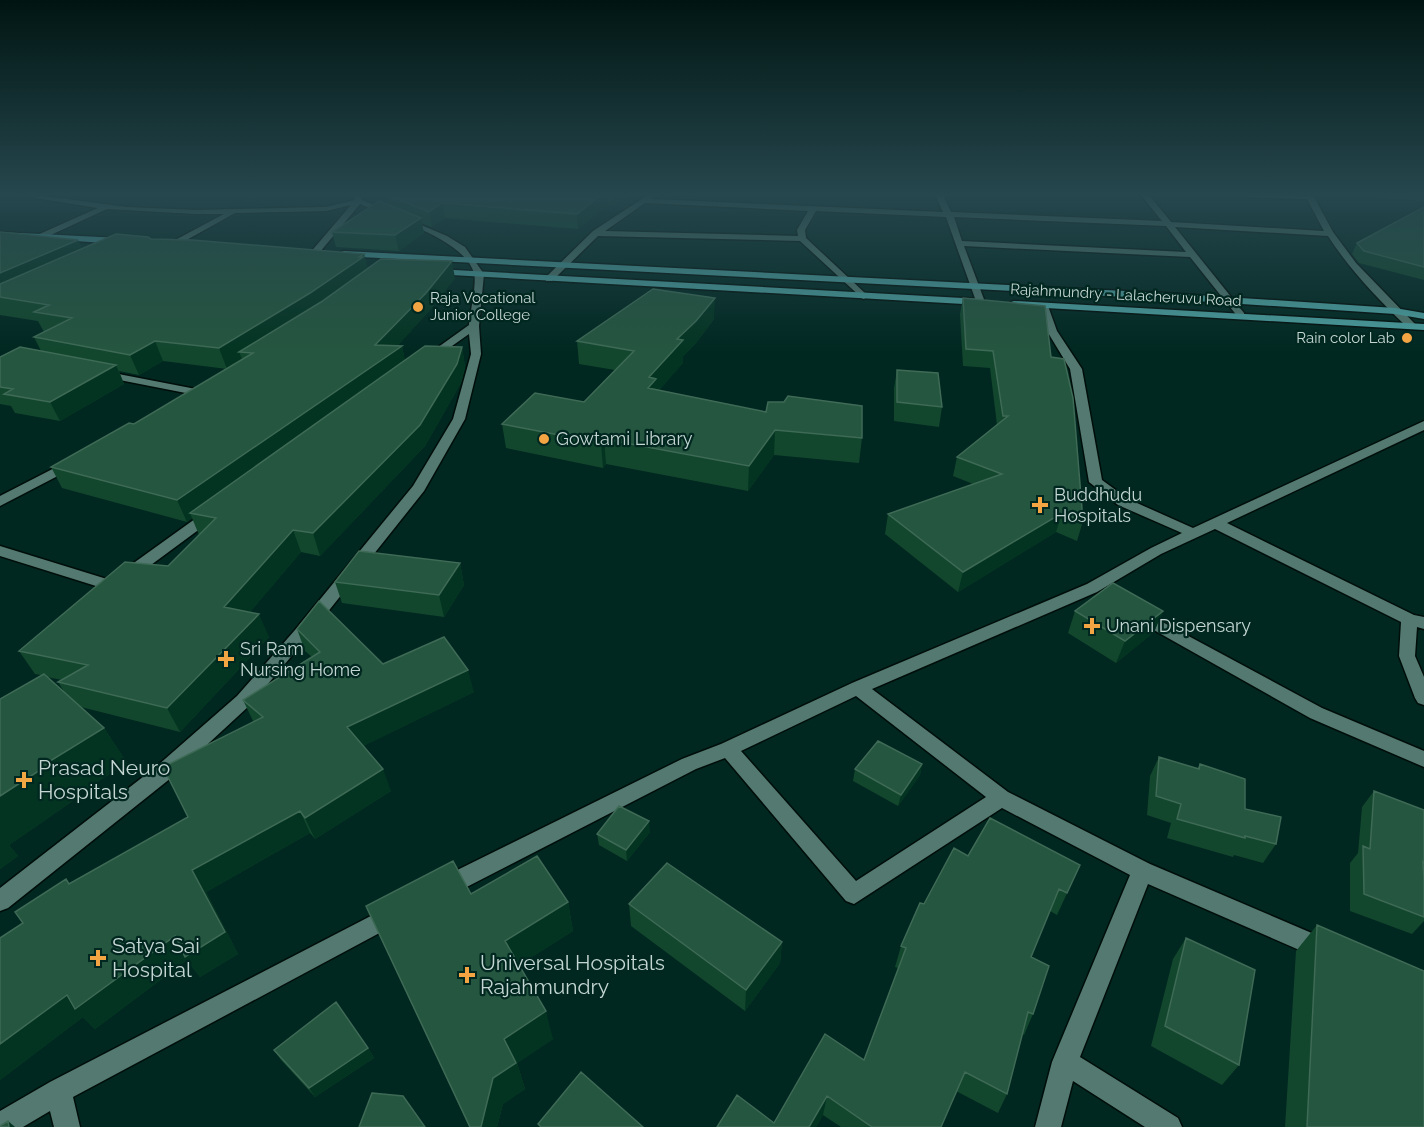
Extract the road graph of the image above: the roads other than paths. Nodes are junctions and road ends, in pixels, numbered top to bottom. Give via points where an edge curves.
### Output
1 (167, 248) edge
2 (314, 248) edge
3 (460, 248) edge
4 (581, 248) edge
5 (811, 248) edge
6 (961, 248) edge
7 (1049, 248) edge
8 (1187, 248) edge
9 (1338, 248) edge
10 (159, 252) joint
11 (310, 252) junction
12 (327, 253) edge
13 (182, 254) edge
14 (339, 254) edge
15 (1193, 255) junction
16 (470, 261) junction
17 (295, 262) edge
18 (306, 263) junction
19 (318, 264) edge
20 (562, 266) junction
21 (420, 271) edge
22 (479, 274) junction
23 (549, 279) junction
24 (847, 281) junction
25 (975, 287) junction
26 (863, 296) junction
27 (1228, 300) junction
28 (991, 303) junction
29 (1043, 306) junction
30 (1395, 310) junction
31 (1241, 315) junction
32 (1424, 316) edge
33 (1410, 324) junction
34 (474, 326) junction
35 (1424, 327) edge
36 (417, 365) edge
37 (89, 371) edge
38 (181, 404) edge
39 (1424, 425) edge
40 (80, 459) edge
41 (0, 502) edge
42 (227, 503) edge
43 (1215, 523) junction
44 (1193, 533) junction
45 (0, 551) edge
46 (1092, 588) junction
47 (1417, 621) edge
48 (858, 688) junction
49 (1424, 698) edge
50 (728, 749) junction
51 (1424, 759) edge
52 (1000, 798) junction
53 (1142, 871) junction
54 (425, 897) edge
55 (0, 901) edge
56 (404, 909) edge
57 (1337, 956) edge
58 (1065, 1062) junction
59 (59, 1091) junction
60 (0, 1125) edge
61 (67, 1127) edge
62 (1048, 1127) edge
63 (1169, 1127) edge

1 - 10 street
2 - 11 street
3 - 16 street
4 - 20 street
5 - 24 street
6 - 25 street
7 - 15 street
8 - 15 street
9 - 30 street via 1361,278
10 - 13 main road
11 - 12 main road
11 - 18 street
14 - 16 main road
15 - 27 street
16 - 20 main road
16 - 22 street
17 - 18 main road
18 - 19 main road
20 - 23 street
20 - 24 main road
21 - 22 main road, Rajahmundry - Lalacheruvu Road
22 - 23 main road, Rajahmundry - Lalacheruvu Road
22 - 34 street
23 - 26 main road, Rajahmundry - Lalacheruvu Road
24 - 25 main road
24 - 26 street
25 - 27 main road
25 - 28 street
26 - 28 main road, Rajahmundry - Lalacheruvu Road
27 - 30 main road
27 - 31 street
28 - 29 main road, Rajahmundry - Lalacheruvu Road
29 - 31 main road, Rajahmundry - Lalacheruvu Road
29 - 44 street via 1052,331 1076,369 1096,482 1123,502
30 - 32 main road
30 - 33 street
31 - 33 main road, Rajahmundry - Lalacheruvu Road
33 - 35 main road, Rajahmundry - Lalacheruvu Road
34 - 36 street
34 - 55 street via 476,354 459,419 419,488 301,634 243,701 164,772
37 - 38 street via 206,390
39 - 43 street
40 - 41 street
42 - 45 street via 112,586
43 - 44 street
43 - 47 street
44 - 46 street
46 - 48 street
46 - 51 street via 1316,713
47 - 49 street via 1407,656
48 - 50 street
48 - 52 street
50 - 52 street via 854,894
50 - 54 street via 688,764
52 - 53 street
53 - 57 street
53 - 58 street
56 - 59 street
58 - 62 street
58 - 63 street
59 - 60 street
59 - 61 street

